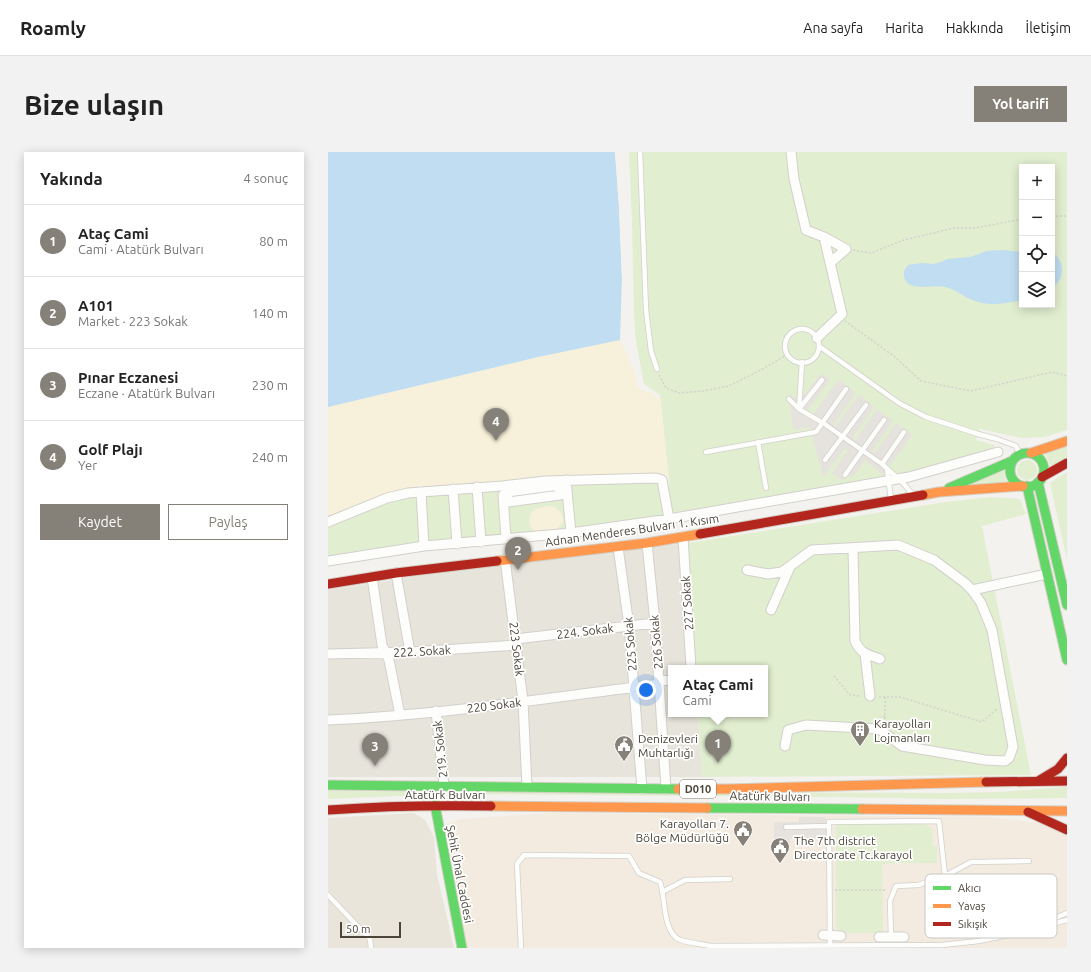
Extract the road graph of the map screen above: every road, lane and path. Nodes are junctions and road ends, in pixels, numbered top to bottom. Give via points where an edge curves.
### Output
1 (640, 152) edge
2 (790, 152) edge
3 (1055, 216) edge
4 (1067, 216) edge
5 (1019, 220) edge
6 (824, 237) junction
7 (846, 249) junction
8 (830, 263) junction
9 (842, 314) junction
10 (818, 342) junction
11 (788, 354) junction
12 (802, 362) junction
13 (657, 369) joint
14 (1067, 376) edge
15 (822, 380) dead end
16 (846, 389) dead end
17 (789, 399) dead end
18 (866, 405) dead end
19 (799, 409) junction
20 (884, 420) dead end
21 (823, 423) junction
22 (904, 432) dead end
23 (843, 437) junction
24 (1067, 441) edge
25 (758, 442) junction
26 (862, 451) junction
27 (706, 452) dead end
28 (998, 452) dead end
29 (1031, 454) junction
30 (1020, 455) junction
31 (825, 460) dead end
32 (1012, 461) junction
33 (1067, 463) edge
34 (882, 464) junction
35 (887, 469) junction
36 (845, 475) dead end
37 (893, 479) junction
38 (566, 480) junction
39 (1040, 480) junction
40 (502, 486) junction
41 (1025, 486) junction
42 (477, 487) junction
43 (766, 488) dead end
44 (454, 489) junction
45 (421, 492) junction
46 (939, 492) junction
47 (563, 493) junction
48 (914, 496) junction
49 (505, 497) junction
50 (891, 500) junction
51 (668, 519) junction
52 (328, 522) edge
53 (571, 534) junction
54 (683, 537) junction
55 (506, 539) junction
56 (481, 542) junction
57 (647, 543) junction
58 (457, 544) junction
59 (424, 546) junction
60 (618, 547) junction
61 (853, 548) junction
62 (506, 559) junction
63 (328, 561) edge
64 (790, 567) junction
65 (747, 570) dead end
66 (396, 573) junction
67 (1047, 574) junction
68 (372, 577) junction
69 (328, 584) edge
70 (972, 590) junction
71 (1067, 606) edge
72 (770, 610) dead end
73 (655, 623) junction
74 (629, 626) junction
75 (516, 642) junction
76 (386, 652) junction
77 (410, 652) junction
78 (328, 654) edge
79 (865, 654) junction
80 (880, 659) dead end
81 (1067, 660) edge
82 (692, 665) edge
83 (834, 676) dead end
84 (668, 681) edge
85 (659, 683) junction
86 (634, 688) junction
87 (870, 696) junction
88 (885, 697) junction
89 (523, 701) junction
90 (1005, 702) junction
91 (436, 711) junction
92 (400, 715) junction
93 (328, 720) edge
94 (885, 734) junction
95 (785, 746) dead end
96 (1067, 758) edge
97 (1038, 781) junction
98 (1067, 781) edge
99 (328, 786) edge
100 (444, 786) junction
101 (527, 787) junction
102 (642, 789) junction
103 (666, 789) junction
104 (435, 805) junction
105 (328, 810) edge
106 (1026, 811) junction
107 (1067, 811) edge
108 (829, 826) junction
109 (786, 827) dead end
110 (1067, 830) edge
111 (1029, 861) dead end
112 (945, 874) edge
113 (949, 874) edge
114 (730, 878) dead end
115 (925, 883) edge
116 (896, 886) junction
117 (829, 890) junction
118 (664, 891) junction
119 (328, 895) edge
120 (1067, 913) edge
121 (1057, 917) edge
122 (1067, 920) edge
123 (1057, 923) edge
124 (879, 937) dead end
125 (904, 937) dead end
126 (994, 938) edge
127 (827, 939) junction
128 (891, 941) junction
129 (841, 943) edge
130 (928, 946) edge
131 (728, 947) edge
132 (773, 947) edge
133 (371, 948) edge
134 (462, 948) edge
135 (521, 948) edge

1 - 13 lane via 646,310 651,350
2 - 6 street via 806,230
3 - 4 path
5 - 7 path via 975,228 954,228 904,240 871,253
6 - 7 street
6 - 8 street
7 - 8 street
8 - 9 street
9 - 10 street
9 - 14 path via 845,321 895,357 921,381 971,391 1052,372
10 - 11 lane via 814,334 807,330 798,330 790,334 786,342
10 - 12 lane via 818,351 813,358
10 - 30 lane via 899,403 926,417 1016,446
11 - 12 lane via 793,360
11 - 13 path via 729,386 703,391 679,393 670,390 661,380
12 - 19 lane
15 - 19 lane
16 - 21 lane
17 - 19 lane
18 - 23 lane
19 - 21 lane
20 - 26 lane
21 - 23 lane
21 - 25 lane via 816,432
22 - 34 lane
23 - 26 lane
23 - 31 lane
24 - 29 main road
25 - 27 lane
25 - 43 lane
26 - 34 lane
26 - 36 lane
28 - 37 street via 909,477
29 - 30 main road
29 - 39 main road via 1042,463
30 - 32 main road
32 - 41 main road via 1011,476 1017,483
32 - 46 main road, Adnan Menderes Bulvarı 1. Kısım
33 - 39 main road
34 - 35 lane
35 - 37 lane
35 - 37 lane
37 - 48 lane
37 - 50 lane
37 - 51 street
38 - 40 street
38 - 47 street
38 - 51 street via 662,480
39 - 41 main road via 1033,485
39 - 71 main road
40 - 42 street
40 - 49 street
41 - 46 main road, Adnan Menderes Bulvarı 1. Kısım
41 - 67 main road
42 - 44 street
42 - 56 street
44 - 45 street
44 - 58 street
45 - 52 street via 387,498
45 - 59 street
46 - 48 main road, Adnan Menderes Bulvarı 1. Kısım
47 - 49 street via 559,485 507,492
47 - 53 street
48 - 50 main road, Adnan Menderes Bulvarı 1. Kısım
49 - 55 street
50 - 54 main road, Adnan Menderes Bulvarı 1. Kısım
51 - 53 street
53 - 55 street
54 - 57 main road, Adnan Menderes Bulvarı 1. Kısım
54 - 82 street, 227 Sokak
55 - 56 street
56 - 58 street
57 - 60 main road, Adnan Menderes Bulvarı 1. Kısım
57 - 73 street, 226 Sokak
58 - 59 street
59 - 63 street
60 - 62 main road, Adnan Menderes Bulvarı 1. Kısım
60 - 74 street, 225 Sokak
61 - 64 street via 812,550
61 - 70 street via 898,545 934,560
61 - 79 street via 855,641 859,650
62 - 66 main road, Adnan Menderes Bulvarı 1. Kısım
62 - 75 street, 223 Sokak
64 - 65 street via 782,572 768,574
64 - 72 street
66 - 68 main road, Adnan Menderes Bulvarı 1. Kısım
66 - 77 street
67 - 70 street
67 - 81 main road
68 - 69 main road, Adnan Menderes Bulvarı 1. Kısım
68 - 76 street via 382,645
70 - 90 street via 981,603 992,630
73 - 74 street, 224. Sokak
73 - 85 street, 226 Sokak
74 - 75 street, 224. Sokak
74 - 86 street, 225 Sokak
75 - 77 street, 222. Sokak
75 - 89 street, 223 Sokak
76 - 77 street, 222. Sokak
76 - 78 street, 222. Sokak
76 - 92 street
79 - 80 street
79 - 87 street
83 - 87 path via 850,695
84 - 85 street, 220 Sokak
85 - 86 street, 220 Sokak
85 - 103 street, 226 Sokak
86 - 89 street, 220 Sokak
86 - 102 street, 225 Sokak
87 - 88 path
88 - 90 path via 900,698 982,722
88 - 94 path
89 - 91 street, 220 Sokak
89 - 101 street, 223 Sokak
90 - 94 street via 1013,747 1005,761 902,746
91 - 92 street, 220 Sokak
91 - 100 street, 219. Sokak
92 - 93 street, 220 Sokak
94 - 95 street via 879,729 806,725 788,730
96 - 97 main road via 1058,769
97 - 98 main road, Atatürk Bulvarı / D010
97 - 103 main road, Atatürk Bulvarı / D010
99 - 100 main road, Atatürk Bulvarı / D010
100 - 101 main road, Atatürk Bulvarı / D010
101 - 102 main road, Atatürk Bulvarı / D010
102 - 103 main road, Atatürk Bulvarı / D010
104 - 105 main road, Atatürk Bulvarı / D010
104 - 106 main road, Atatürk Bulvarı / D010
104 - 134 main road, Şehit Ünal Caddesi
106 - 107 main road, Atatürk Bulvarı / D010
106 - 110 main road
108 - 109 lane
108 - 112 lane via 829,822 939,821
108 - 117 lane
111 - 113 lane via 971,862
114 - 118 lane via 685,880
115 - 116 lane
116 - 117 path via 886,890
116 - 128 lane via 890,901
117 - 127 lane
118 - 131 lane via 665,910 673,935 680,940
118 - 135 lane via 660,882 639,873 630,856 524,855 517,864
119 - 133 lane via 370,939
120 - 121 lane
122 - 123 lane
124 - 128 street
125 - 128 street
126 - 130 lane
127 - 129 street
127 - 132 lane
128 - 129 lane
128 - 130 lane
131 - 132 lane

